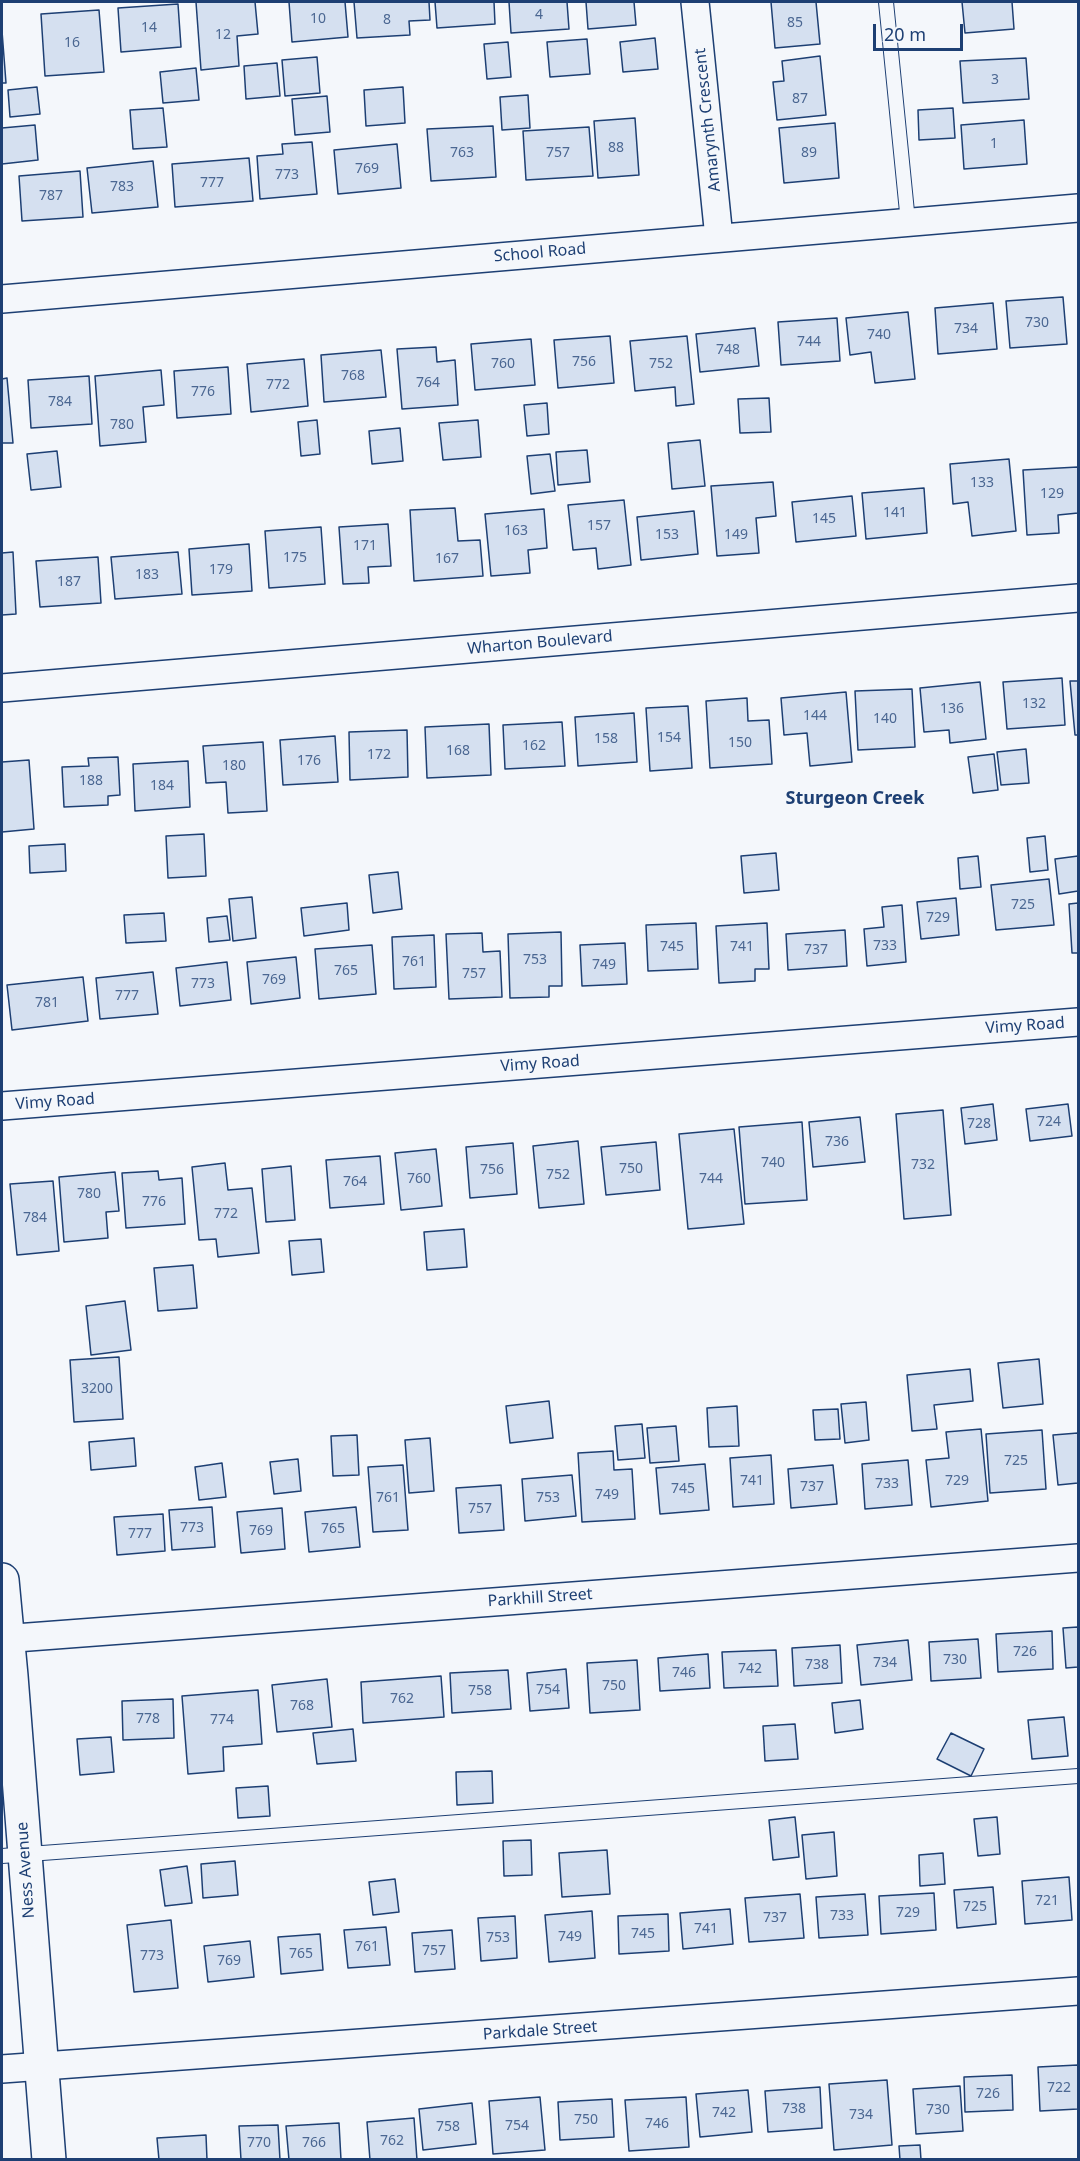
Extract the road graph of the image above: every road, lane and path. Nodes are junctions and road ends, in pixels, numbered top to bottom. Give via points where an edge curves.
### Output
1 (695, 2) edge
2 (886, 2) edge
3 (1078, 208) edge
4 (908, 222) junction
5 (719, 238) junction
6 (2, 299) edge
7 (1078, 598) edge
8 (2, 688) edge
9 (1078, 1022) edge
10 (2, 1106) edge
11 (1078, 1558) edge
12 (2, 1581) edge
13 (5, 1639) edge
14 (1078, 1776) edge
15 (13, 1855) edge
16 (1078, 1991) edge
17 (41, 2066) junction
18 (2, 2069) edge
19 (49, 2160) edge

1 - 5 street, Amarynth Crescent
2 - 4 lane
3 - 4 street, School Road
4 - 5 street, School Road
5 - 6 street, School Road
7 - 8 street, Wharton Boulevard
9 - 10 street, Vimy Road
11 - 13 street, Parkhill Street
12 - 13 street, Ness Avenue
13 - 15 street, Ness Avenue
14 - 15 lane
15 - 17 street, Ness Avenue
16 - 17 street, Parkdale Street
17 - 18 street, Parkdale Street
17 - 19 street, Ness Avenue

